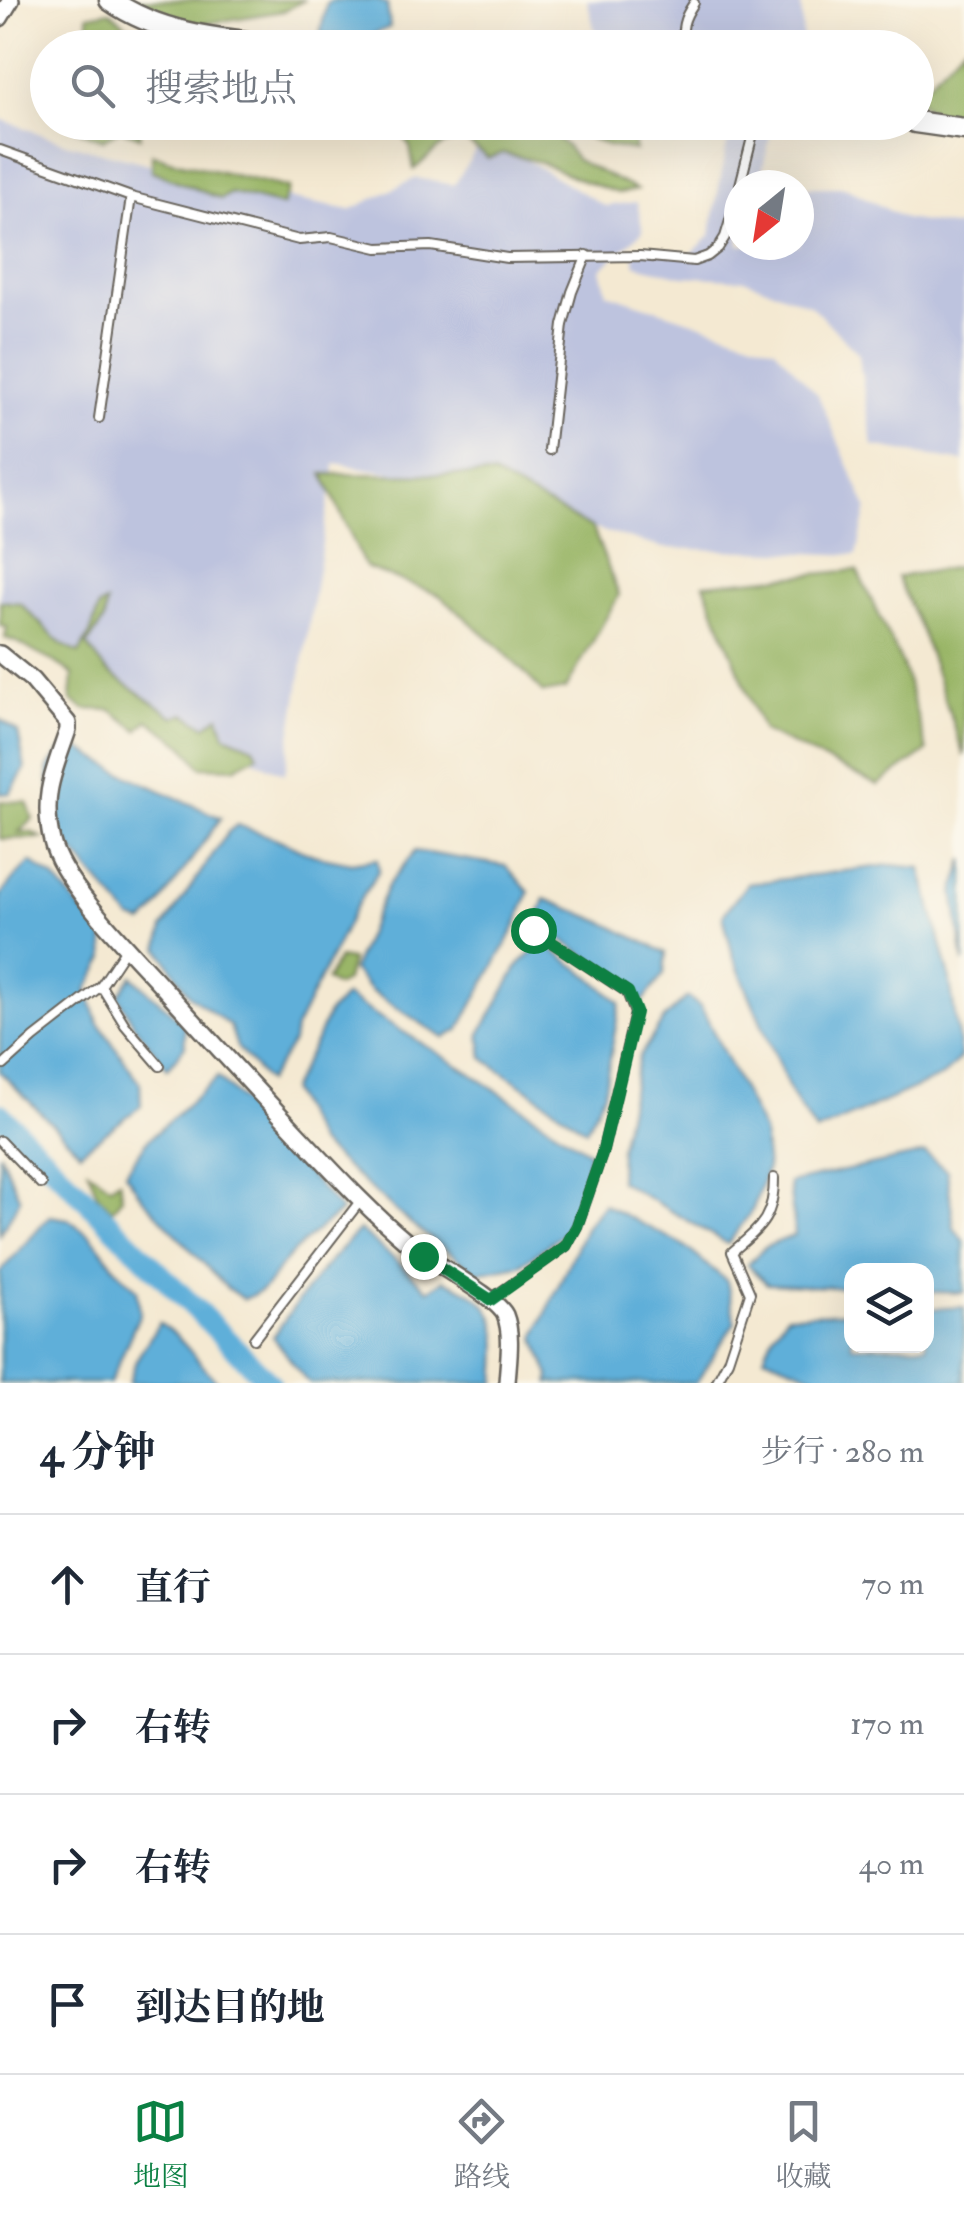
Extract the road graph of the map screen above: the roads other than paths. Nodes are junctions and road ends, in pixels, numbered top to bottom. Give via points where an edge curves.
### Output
1 (11, 0) edge
2 (110, 0) edge
3 (694, 4) dead end
4 (0, 18) edge
5 (175, 30) edge
6 (681, 30) edge
7 (934, 125) edge
8 (964, 129) edge
9 (752, 140) edge
10 (0, 150) edge
11 (744, 170) edge
12 (132, 197) junction
13 (724, 240) edge
14 (587, 255) junction
15 (99, 418) dead end
16 (549, 450) dead end
17 (0, 654) edge
18 (533, 930) dead end
19 (126, 947) junction
20 (101, 986) junction
21 (4, 1065) dead end
22 (160, 1066) dead end
23 (0, 1140) edge
24 (774, 1178) dead end
25 (41, 1184) dead end
26 (361, 1200) junction
27 (491, 1300) junction
28 (254, 1339) dead end
29 (507, 1383) edge
30 (716, 1383) edge

1 - 4 street
2 - 5 main road
3 - 6 lane
7 - 8 main road
9 - 11 lane
10 - 12 lane
12 - 14 lane via 298,240 330,237 378,248 431,246 507,258
12 - 15 lane
13 - 14 lane via 694,261
14 - 16 lane via 563,326
17 - 19 street via 68,723 50,780 52,844 76,886
18 - 27 lane via 628,992 636,1012 577,1226 566,1246
19 - 20 lane
19 - 26 street
20 - 21 lane
20 - 22 lane
23 - 25 lane
24 - 30 lane via 774,1200 762,1225 732,1252 750,1293
26 - 27 street via 423,1256
26 - 28 lane
27 - 29 street via 504,1313 509,1335

